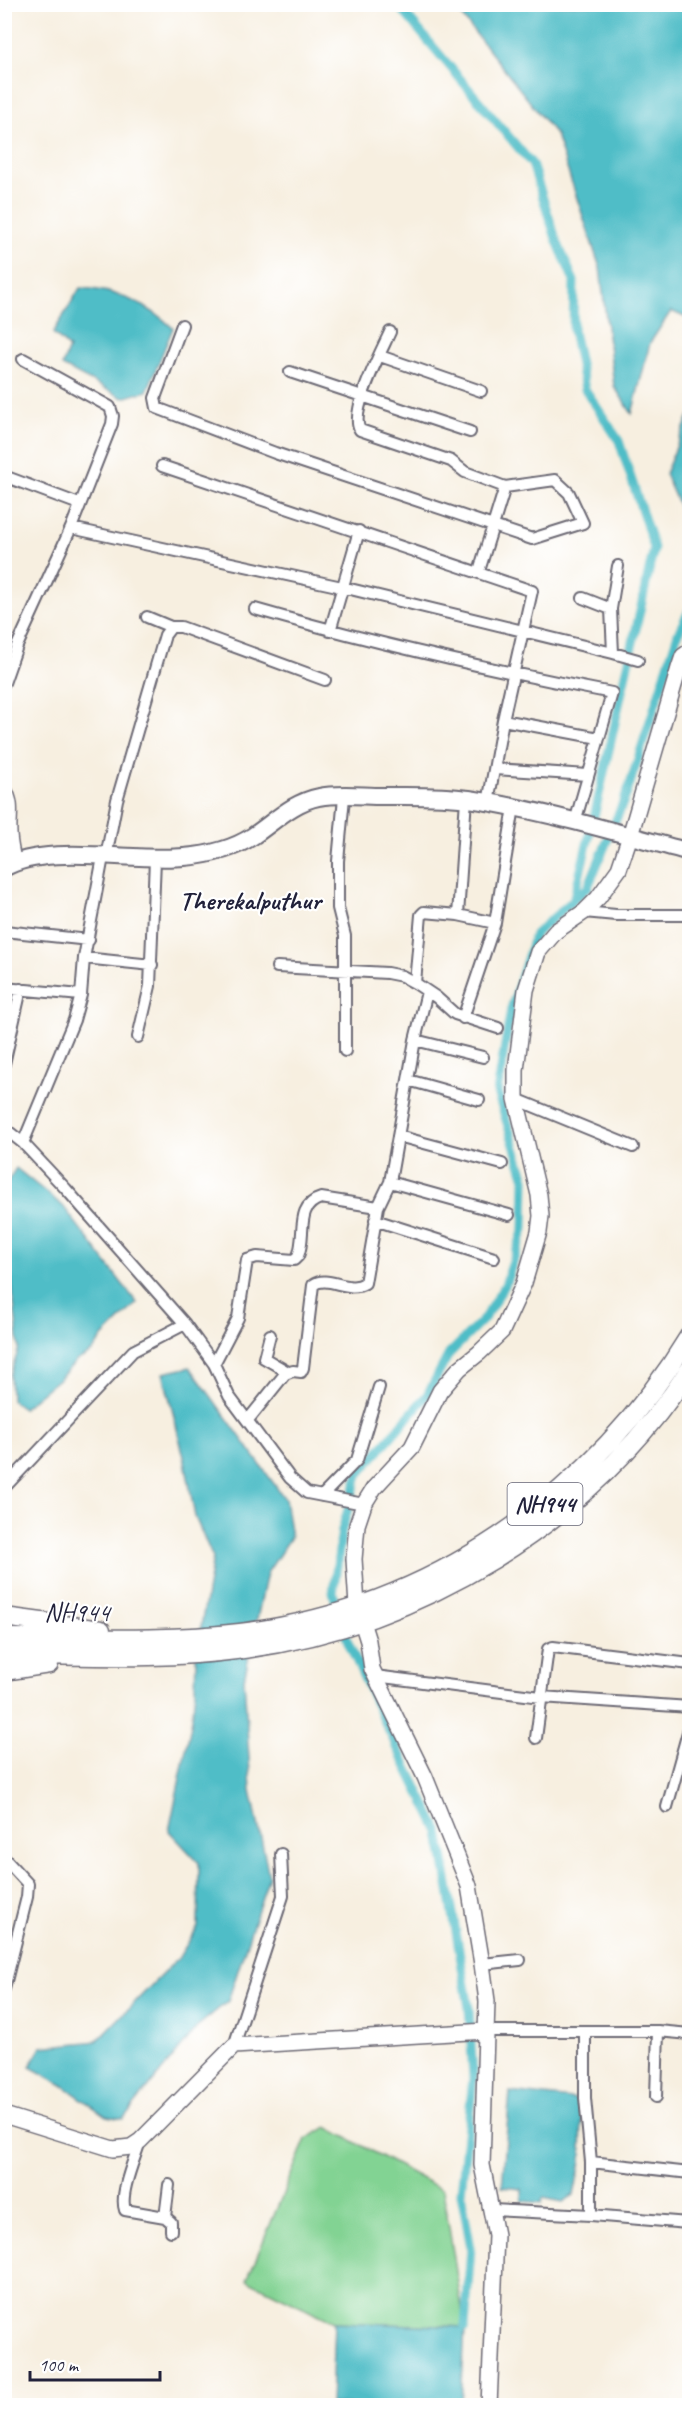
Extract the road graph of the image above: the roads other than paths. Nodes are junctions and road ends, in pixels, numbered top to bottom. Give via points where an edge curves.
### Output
1 (182, 326) dead end
2 (390, 332) dead end
3 (380, 356) junction
4 (23, 359) dead end
5 (290, 372) dead end
6 (482, 391) dead end
7 (361, 397) junction
8 (470, 432) dead end
9 (162, 466) dead end
10 (4, 476) edge
11 (505, 487) junction
12 (79, 504) junction
13 (494, 526) junction
14 (71, 528) junction
15 (359, 531) junction
16 (618, 566) dead end
17 (479, 571) junction
18 (342, 587) junction
19 (583, 598) dead end
20 (255, 609) dead end
21 (611, 609) junction
22 (147, 617) dead end
23 (171, 627) junction
24 (330, 631) junction
25 (523, 631) junction
26 (690, 651) edge
27 (613, 653) junction
28 (638, 660) dead end
29 (514, 674) junction
30 (325, 680) dead end
31 (4, 683) edge
32 (503, 720) junction
33 (599, 738) junction
34 (495, 769) junction
35 (588, 775) junction
36 (4, 790) edge
37 (344, 797) junction
38 (466, 799) junction
39 (488, 802) junction
40 (514, 807) junction
41 (579, 824) junction
42 (626, 835) junction
43 (690, 852) edge
44 (105, 857) junction
45 (155, 859) junction
46 (9, 865) edge
47 (584, 912) junction
48 (458, 915) junction
49 (690, 915) edge
50 (495, 923) junction
51 (4, 931) edge
52 (88, 940) junction
53 (84, 958) junction
54 (152, 966) junction
55 (277, 967) dead end
56 (345, 970) junction
57 (415, 983) junction
58 (4, 988) edge
59 (21, 990) junction
60 (427, 992) junction
61 (81, 995) junction
62 (463, 1018) junction
63 (498, 1028) dead end
64 (138, 1037) dead end
65 (415, 1040) junction
66 (345, 1051) dead end
67 (483, 1057) dead end
68 (4, 1064) edge
69 (408, 1080) junction
70 (516, 1099) junction
71 (479, 1100) dead end
72 (4, 1128) edge
73 (398, 1136) junction
74 (23, 1143) junction
75 (633, 1147) dead end
76 (502, 1164) dead end
77 (390, 1182) junction
78 (378, 1207) junction
79 (509, 1215) dead end
80 (375, 1220) junction
81 (494, 1258) dead end
82 (185, 1324) junction
83 (270, 1335) dead end
84 (690, 1335) edge
85 (214, 1364) junction
86 (690, 1369) edge
87 (288, 1372) junction
88 (379, 1387) dead end
89 (248, 1420) junction
90 (4, 1488) edge
91 (322, 1496) junction
92 (359, 1503) junction
93 (355, 1615) junction
94 (4, 1617) edge
95 (4, 1638) edge
96 (141, 1638) junction
97 (162, 1646) junction
98 (4, 1655) edge
99 (128, 1655) junction
100 (690, 1664) edge
101 (4, 1671) edge
102 (375, 1676) junction
103 (541, 1697) junction
104 (690, 1707) edge
105 (690, 1725) edge
106 (536, 1738) dead end
107 (667, 1807) dead end
108 (281, 1854) dead end
109 (4, 1858) edge
110 (520, 1960) dead end
111 (482, 1964) junction
112 (4, 1989) edge
113 (483, 2031) junction
114 (585, 2031) junction
115 (658, 2031) junction
116 (690, 2034) edge
117 (234, 2046) junction
118 (656, 2097) dead end
119 (4, 2115) edge
120 (140, 2140) junction
121 (591, 2162) junction
122 (690, 2173) edge
123 (169, 2185) dead end
124 (690, 2204) edge
125 (493, 2210) junction
126 (591, 2215) junction
127 (165, 2217) junction
128 (689, 2223) edge
129 (171, 2230) dead end
130 (489, 2406) edge

1 - 13 street via 155,398 157,408 275,453
2 - 3 street
3 - 6 street
3 - 7 street
4 - 12 street via 112,411 112,424
5 - 7 street
7 - 8 street
7 - 11 street via 356,421 360,430 451,461 465,472
9 - 15 street
10 - 12 street
11 - 13 street
11 - 13 street via 555,480 569,493 583,523 532,539
12 - 14 street
13 - 17 street
14 - 18 street
14 - 31 street
15 - 17 street
15 - 18 street
16 - 21 street
17 - 25 street via 532,591
18 - 24 street
18 - 25 street
19 - 21 street
20 - 24 street
21 - 27 street
22 - 23 street
23 - 30 street via 181,627
23 - 44 street via 165,635 117,800
24 - 29 street
25 - 27 street
25 - 29 street
26 - 42 street via 683,656
27 - 28 street
29 - 32 street
29 - 33 street via 612,693
32 - 33 street
32 - 34 street
33 - 35 street
34 - 35 street
34 - 39 street
35 - 41 street
36 - 46 street via 10,811
37 - 38 main road
37 - 45 main road via 319,797 293,807 251,838 216,853
37 - 56 street via 338,908 345,936
38 - 39 main road
38 - 48 street
39 - 40 main road
40 - 41 main road
40 - 50 street
41 - 42 main road
42 - 43 main road
42 - 47 street via 618,869
44 - 45 main road
44 - 46 main road via 54,855
44 - 52 street
45 - 54 street
47 - 49 street
47 - 70 street via 556,931 538,952 526,990
48 - 50 street
48 - 57 street via 421,915
50 - 62 street
51 - 52 street
52 - 53 street
53 - 54 street
53 - 61 street
54 - 64 street
55 - 56 street
56 - 57 street via 387,973
56 - 66 street
57 - 60 street
58 - 59 street
59 - 61 street
59 - 68 street
60 - 62 street
60 - 65 street
61 - 74 street
62 - 63 street
65 - 67 street
65 - 69 street
69 - 71 street
69 - 73 street
70 - 75 street
70 - 92 street via 541,1216 524,1283 502,1331 440,1391 412,1447
72 - 74 street
73 - 76 street
73 - 77 street
74 - 82 street
77 - 78 street
77 - 79 street
78 - 80 street
78 - 85 street via 313,1200 306,1209 294,1260 247,1260 238,1318
80 - 81 street
80 - 87 street via 365,1283 353,1288 324,1282 313,1285 303,1368 301,1372
82 - 85 street
82 - 90 street via 133,1351
83 - 87 street via 264,1358
84 - 93 highway, NH944 / NH944 via 633,1416 545,1504 446,1568
85 - 89 street
86 - 93 highway, NH944 / NH944 via 635,1441 552,1520 504,1554 454,1582 407,1604
87 - 89 street
88 - 91 street via 357,1460
89 - 91 street via 290,1478 307,1492
91 - 92 street
92 - 93 street
93 - 97 highway, NH944 / NH944 via 261,1638 197,1637
93 - 102 street via 368,1641
94 - 96 highway
95 - 96 highway, NH944 / NH944
96 - 97 highway, NH944 / NH944
97 - 99 highway, NH944 / NH944
98 - 99 highway, NH944 / NH944
99 - 101 highway
100 - 103 street via 553,1647 548,1649
102 - 103 street
102 - 111 street via 425,1777 469,1886
103 - 104 street
103 - 106 street
105 - 107 street
108 - 117 street via 283,1896
109 - 112 street via 28,1884
110 - 111 street
111 - 113 street via 487,2001
113 - 114 street
113 - 117 street
113 - 125 street via 482,2165
114 - 115 street
114 - 121 street via 585,2098
115 - 116 street
115 - 118 street
117 - 120 street
119 - 120 street via 113,2148 131,2147
120 - 127 street via 122,2203 125,2210
121 - 122 street
121 - 126 street
123 - 127 street
124 - 128 street
125 - 126 street
125 - 130 street via 496,2235
126 - 128 street
127 - 129 street via 171,2222

